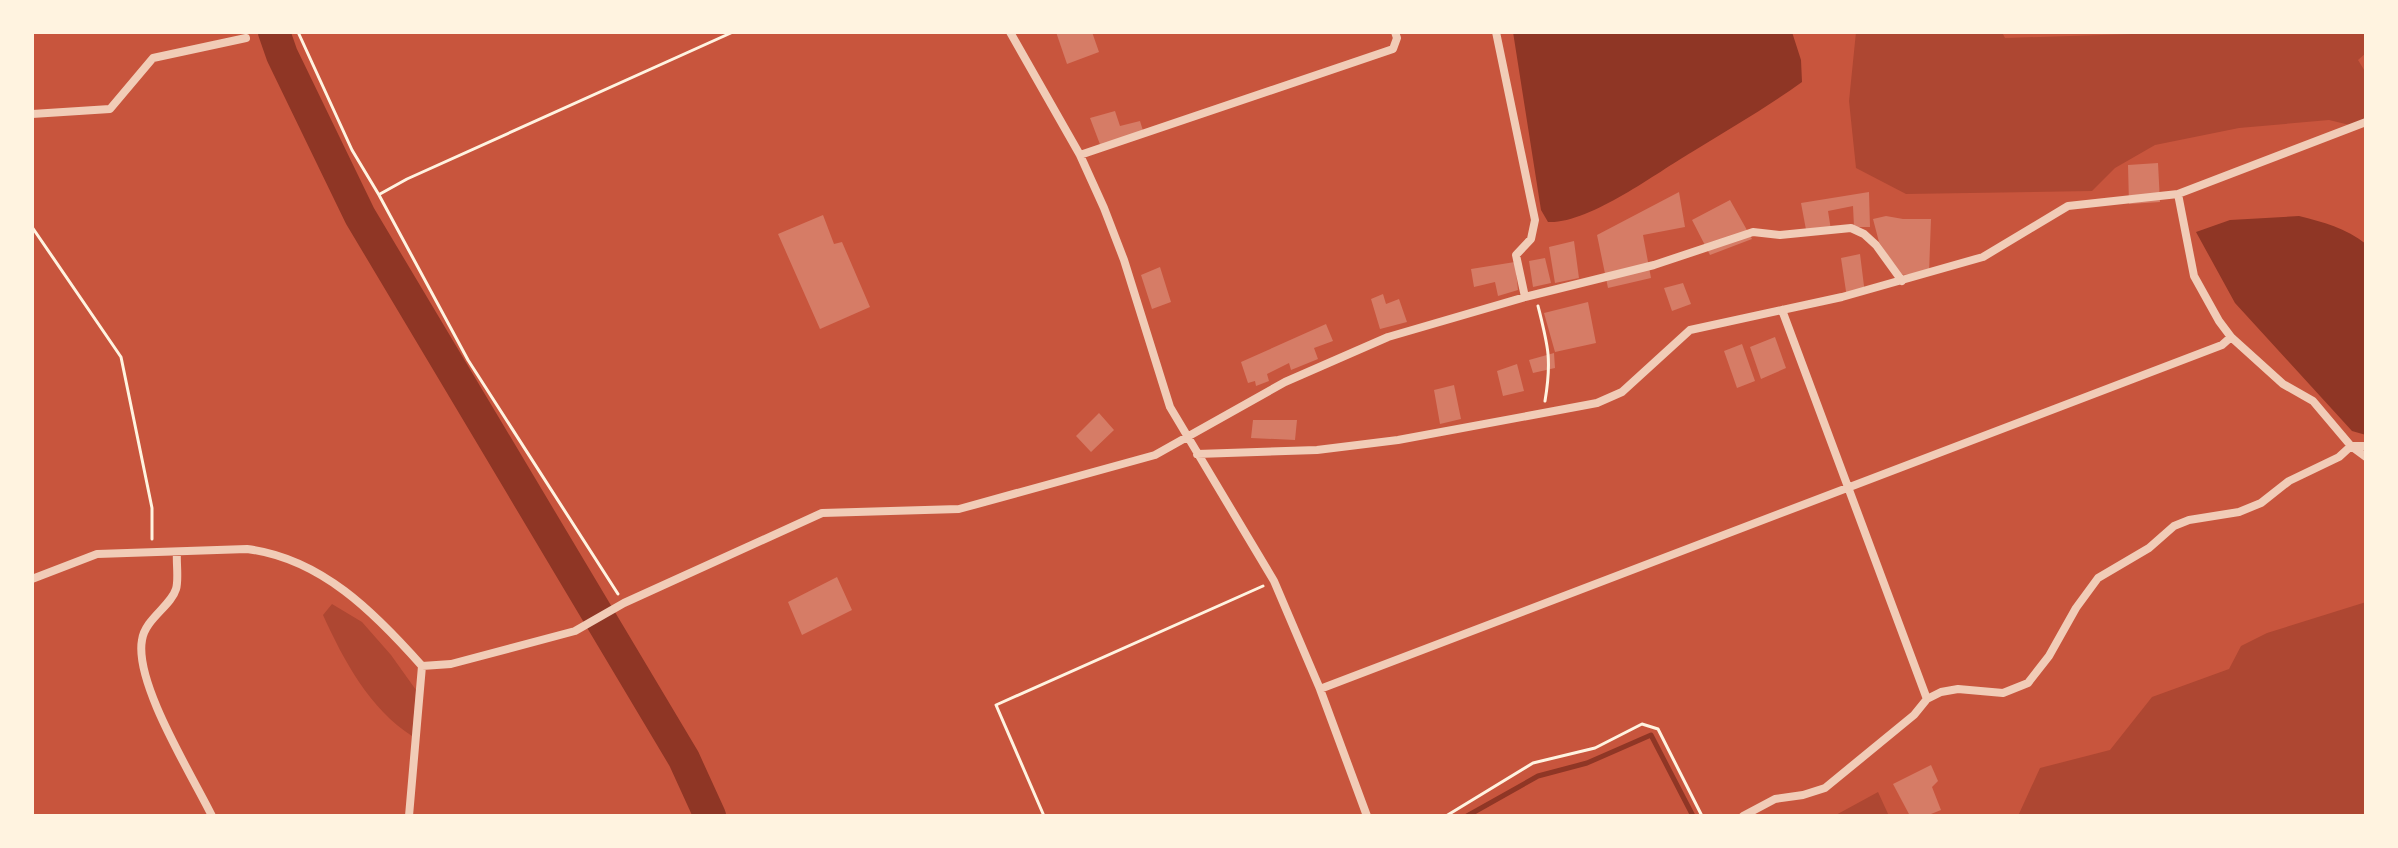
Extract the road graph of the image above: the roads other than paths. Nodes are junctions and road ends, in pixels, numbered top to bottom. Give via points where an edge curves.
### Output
1 (1010, 32) edge
2 (1395, 32) edge
3 (1496, 32) edge
4 (246, 38) dead end
5 (32, 114) edge
6 (2366, 122) edge
7 (1080, 155) junction
8 (2178, 194) junction
9 (1902, 281) junction
10 (1530, 296) junction
11 (1782, 310) junction
12 (2231, 337) junction
13 (1187, 438) junction
14 (2351, 446) junction
15 (2366, 446) edge
16 (1197, 454) junction
17 (2366, 457) edge
18 (1849, 485) junction
19 (177, 552) junction
20 (32, 579) edge
21 (422, 666) junction
22 (1320, 689) junction
23 (1927, 699) junction
24 (212, 816) edge
25 (409, 816) edge
26 (1367, 816) edge
27 (1743, 816) edge

1 - 7 street
2 - 7 street via 1393,49
3 - 10 street via 1535,220 1531,239 1516,255
4 - 5 street via 153,58 110,109
6 - 8 street
7 - 13 street via 1124,260 1170,407
8 - 9 street via 2068,206 1983,257
8 - 12 street via 2194,276
9 - 10 street via 1876,245 1851,228 1780,235 1753,232 1654,265
9 - 11 street
10 - 13 street via 1388,337 1285,382
11 - 16 street via 1690,330 1622,392 1597,403 1398,440 1317,450
11 - 18 street
12 - 14 street via 2283,384 2313,401
12 - 18 street via 2222,345
13 - 16 street
13 - 21 street via 1155,455 959,509 822,513 624,603 575,631 451,664
14 - 15 street
14 - 17 street
14 - 23 street via 2261,503 2174,526 2149,548 2098,578 2028,683 2003,693 1958,689
16 - 22 street via 1274,581
18 - 22 street
18 - 23 street
19 - 20 street via 97,554
19 - 21 street via 247,549 296,563 348,591
19 - 24 street via 176,590 142,639 144,667 149,691
21 - 25 street
22 - 26 street
23 - 27 street via 1825,788 1775,799

